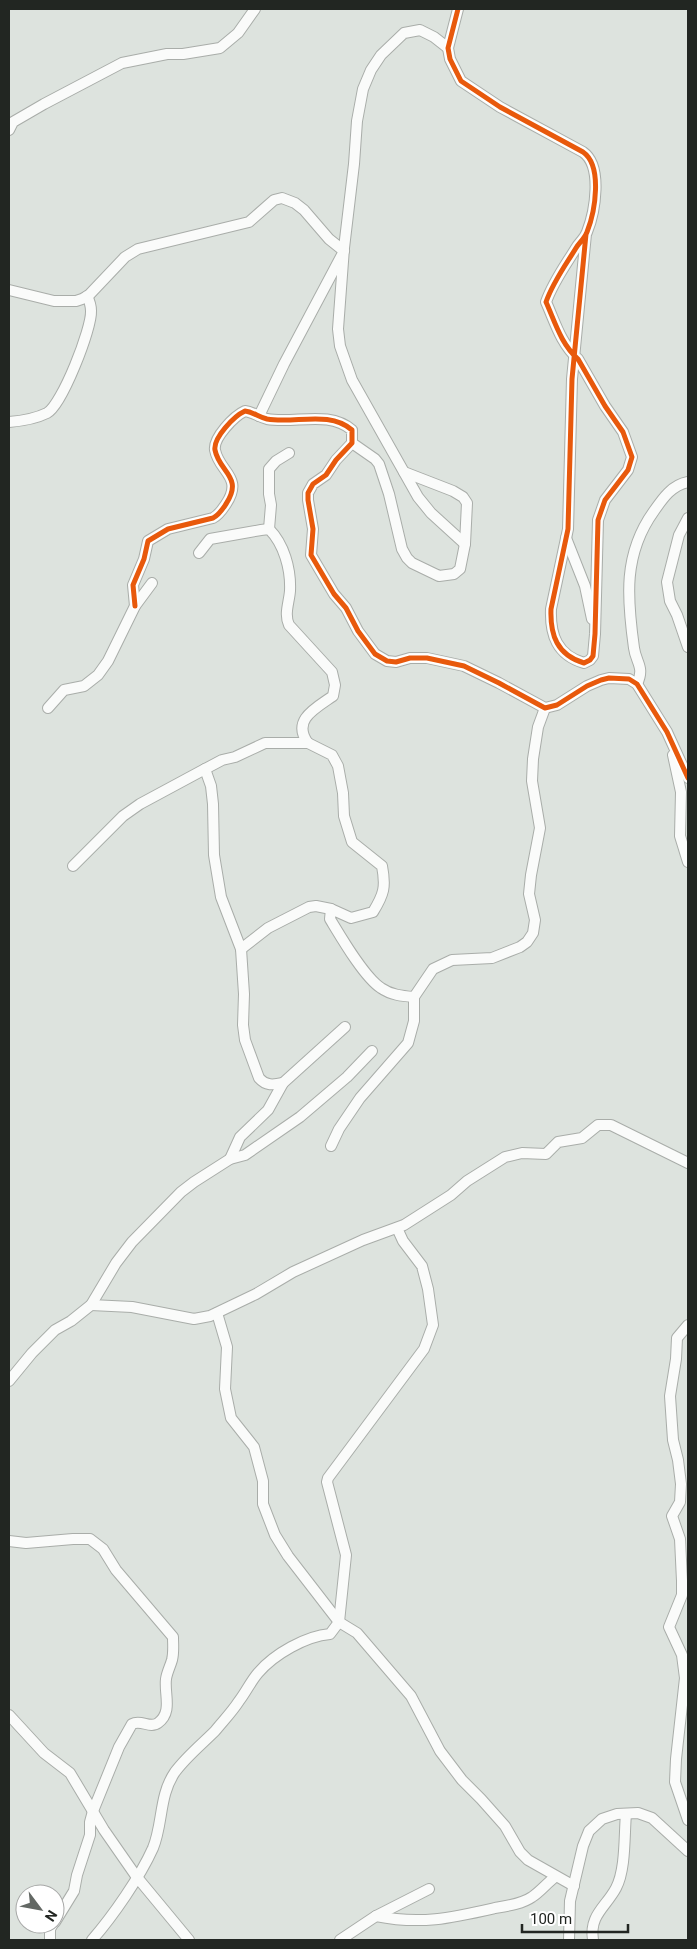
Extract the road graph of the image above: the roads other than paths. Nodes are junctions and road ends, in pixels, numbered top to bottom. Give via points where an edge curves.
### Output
1 (255, 9) edge
2 (458, 9) edge
3 (448, 48) junction
4 (9, 130) edge
5 (586, 234) junction
6 (344, 251) junction
7 (9, 290) edge
8 (87, 296) junction
9 (574, 355) junction
10 (259, 416) junction
11 (9, 422) edge
12 (352, 443) junction
13 (288, 453) dead end
14 (404, 472) junction
15 (688, 482) edge
16 (688, 518) edge
17 (269, 529) junction
18 (566, 538) junction
19 (465, 544) junction
20 (199, 553) dead end
21 (152, 583) dead end
22 (135, 606) junction
23 (595, 634) junction
24 (688, 647) edge
25 (637, 684) junction
26 (48, 708) dead end
27 (544, 708) junction
28 (308, 743) junction
29 (671, 744) junction
30 (686, 761) edge
31 (205, 769) junction
32 (688, 778) edge
33 (688, 862) edge
34 (73, 866) dead end
35 (331, 909) junction
36 (240, 949) junction
37 (414, 997) junction
38 (345, 1028) dead end
39 (372, 1051) dead end
40 (283, 1083) junction
41 (331, 1146) dead end
42 (230, 1159) junction
43 (688, 1163) edge
44 (397, 1228) junction
45 (91, 1305) junction
46 (217, 1313) junction
47 (688, 1325) edge
48 (9, 1380) edge
49 (9, 1541) edge
50 (685, 1597) edge
51 (339, 1622) junction
52 (685, 1656) edge
53 (9, 1715) edge
54 (93, 1811) junction
55 (626, 1814) junction
56 (688, 1820) edge
57 (688, 1851) edge
58 (136, 1876) junction
59 (555, 1876) junction
60 (574, 1886) junction
61 (429, 1889) dead end
62 (65, 1905) edge
63 (376, 1916) junction
64 (92, 1940) edge
65 (189, 1940) edge
66 (340, 1940) edge
67 (569, 1940) edge
68 (594, 1940) edge

1 - 4 street via 238,33 220,48 122,63 18,119
2 - 3 street
3 - 5 street via 457,75 465,85 588,156 595,176 595,191
3 - 6 street via 428,33 412,31 381,54 371,70 362,89 357,121
5 - 9 street
5 - 9 street via 556,278 546,302 558,331
6 - 8 street via 304,210 282,198 274,200 249,222 138,249 125,257
6 - 10 street
6 - 14 street via 338,329 340,346 352,380
7 - 8 street via 54,301 76,301
8 - 11 street via 91,311 89,323 58,400 47,413
9 - 18 street
9 - 23 street via 623,432 632,456 628,470 605,500 598,520
10 - 12 street via 285,420 327,419 348,426 352,430
10 - 22 street via 245,411 240,413 216,443 216,454 232,479 230,497 217,516 168,530 148,541 133,585
12 - 19 street via 379,464 402,549 412,563 439,576 454,574 460,569
12 - 27 street via 326,475 313,484 308,500 313,529 312,556 358,631 375,654 387,661 427,658 464,666
13 - 17 street via 269,469
14 - 19 street via 431,513
14 - 19 street via 462,497 467,503
15 - 25 street via 664,496 641,531 630,563 628,585 634,650 641,671
16 - 24 street via 679,535 667,582 670,602
17 - 20 street via 210,538
17 - 28 street via 281,543 288,569 290,590 286,619 332,672 335,685 333,696 302,721 301,729
18 - 23 street via 585,586
18 - 23 street via 550,609 551,630 563,652 584,663 593,656
21 - 22 street
22 - 26 street via 98,675 84,686 64,690
25 - 27 street via 629,679 608,678
25 - 29 street
27 - 37 street via 535,739 532,781 540,828 529,894 535,920 534,933 520,947 492,958 452,960 439,965
28 - 31 street via 265,743
28 - 35 street via 332,755 338,766 344,793 344,816 352,842 382,866 385,883 384,893 373,912 351,918
29 - 30 street
29 - 33 street via 680,781 680,836
30 - 32 street
31 - 34 street via 123,816
31 - 36 street via 211,786 214,855 221,897
35 - 36 street via 309,907 268,928
35 - 37 street via 330,919 375,984 390,993
36 - 40 street via 245,1040 262,1082 270,1085
37 - 41 street via 414,1021 408,1043 360,1098
38 - 40 street
39 - 42 street via 300,1117 244,1155
40 - 42 street via 268,1110 240,1136
42 - 45 street via 181,1192 132,1242
43 - 44 street via 610,1125 598,1125 582,1138 558,1142 546,1154 522,1153 505,1157
44 - 46 street via 293,1272
44 - 51 street via 422,1266 433,1325 424,1349 328,1478 346,1555
45 - 46 street via 132,1307 194,1319
45 - 48 street via 56,1330
46 - 51 street via 227,1347 225,1389 231,1418 254,1447 268,1520 288,1556
47 - 50 street via 677,1338 670,1396 681,1484 680,1502 672,1516 680,1539
49 - 54 street via 90,1539 103,1549 116,1570 173,1637 166,1682 168,1704 163,1717 157,1724 132,1724
50 - 52 street via 669,1627
51 - 58 street via 330,1634 304,1640 258,1672 238,1703 175,1772 166,1791 153,1849
51 - 59 street via 357,1633 411,1696 440,1751 505,1826 520,1852
52 - 56 street via 676,1782
53 - 54 street via 44,1752 70,1772
54 - 58 street
54 - 62 street via 90,1835 74,1890
55 - 57 street via 638,1813 652,1818
55 - 60 street via 602,1819 589,1831
55 - 68 street via 621,1873 616,1888 592,1926
58 - 64 street
58 - 65 street
59 - 60 street
59 - 63 street via 531,1898 474,1913 436,1921 400,1921
60 - 67 street via 570,1901
61 - 63 street
63 - 66 street

